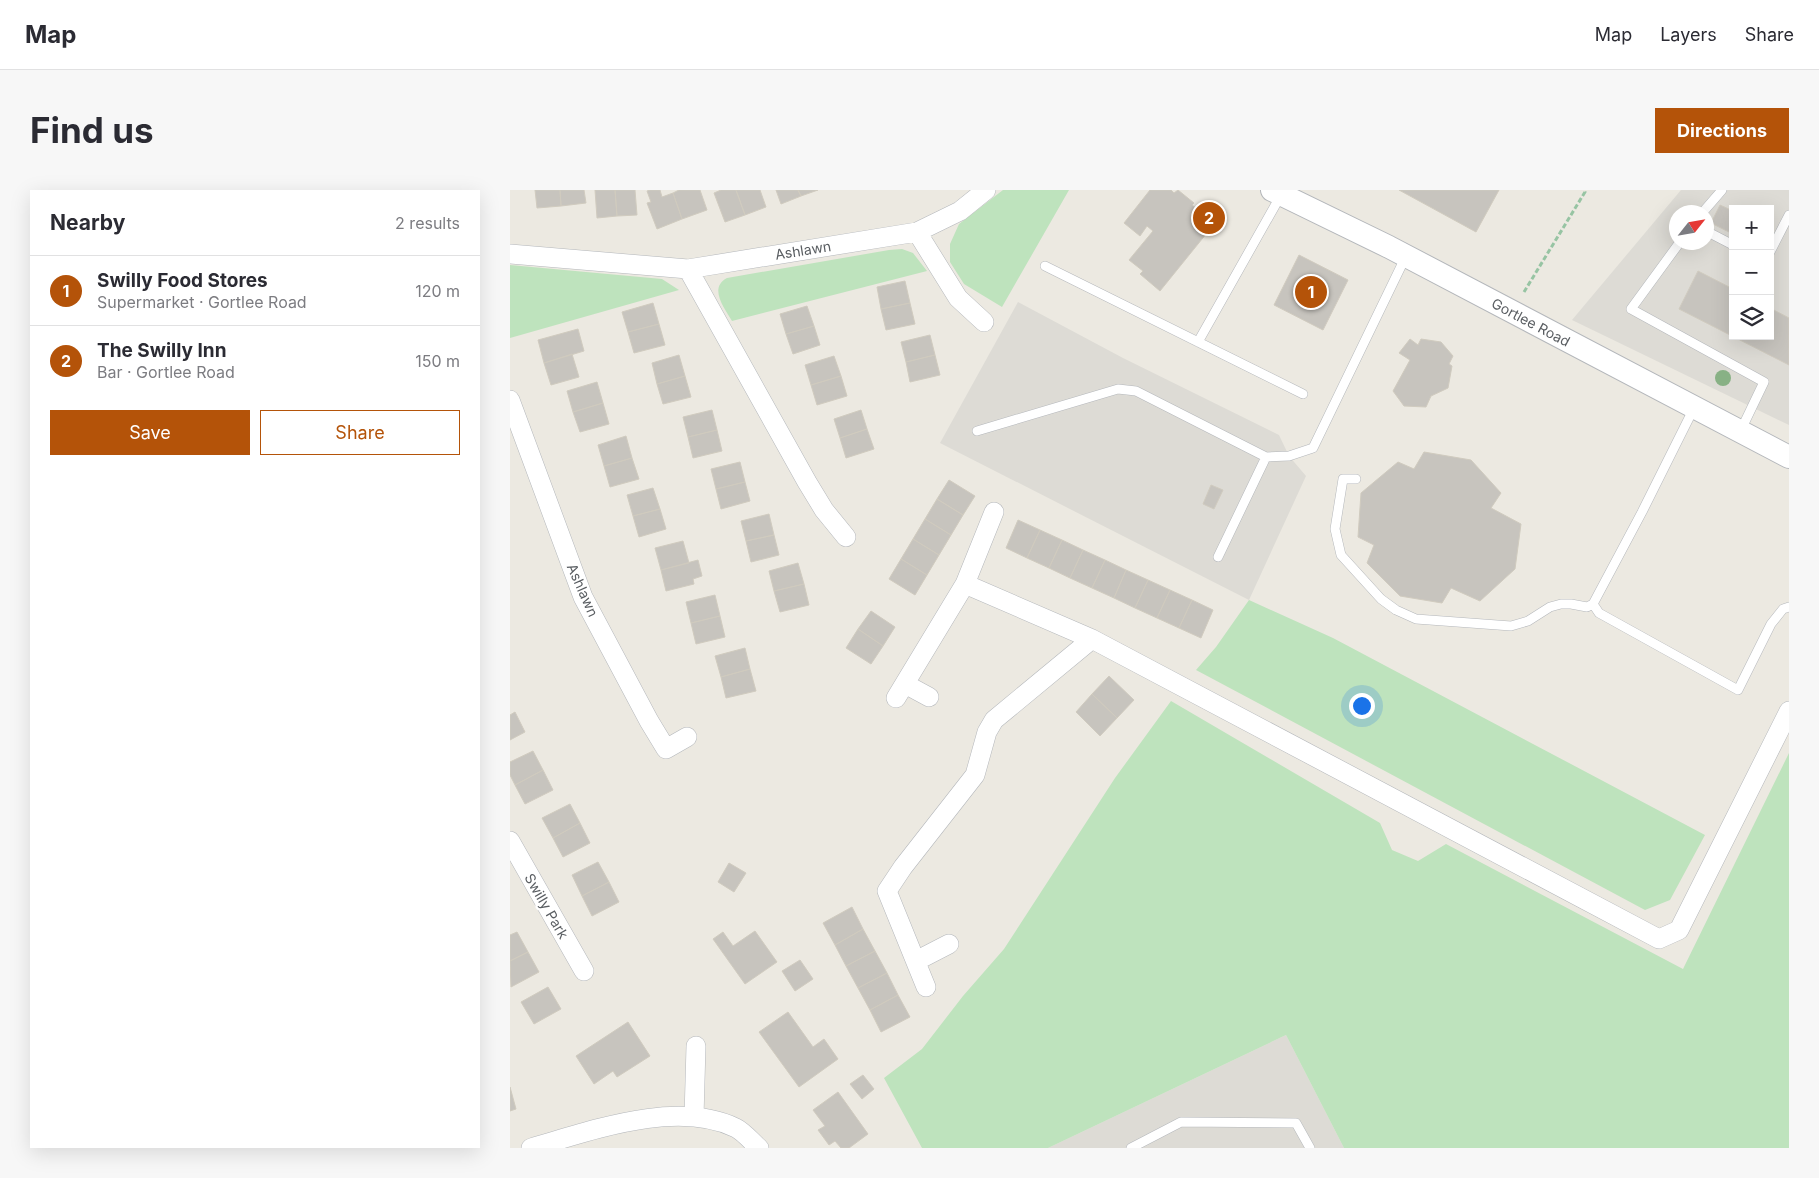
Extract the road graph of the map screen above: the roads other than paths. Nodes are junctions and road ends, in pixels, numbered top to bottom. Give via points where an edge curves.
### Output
1 (986, 190) edge
2 (1722, 190) edge
3 (1277, 192) edge
4 (1709, 205) edge
5 (1789, 215) edge
6 (917, 232) junction
7 (1714, 235) edge
8 (1729, 244) edge
9 (1674, 250) edge
10 (1771, 250) edge
11 (510, 254) edge
12 (1406, 256) junction
13 (1045, 266) dead end
14 (688, 269) junction
15 (984, 322) dead end
16 (1198, 342) junction
17 (1303, 394) dead end
18 (510, 400) edge
19 (1694, 408) junction
20 (977, 431) dead end
21 (1740, 432) junction
22 (1266, 457) junction
23 (1789, 457) edge
24 (1356, 479) dead end
25 (994, 512) dead end
26 (846, 537) dead end
27 (1218, 556) dead end
28 (965, 584) junction
29 (1592, 604) junction
30 (1789, 607) edge
31 (1092, 639) junction
32 (929, 697) dead end
33 (1789, 711) edge
34 (687, 737) dead end
35 (510, 841) edge
36 (949, 944) dead end
37 (916, 961) junction
38 (584, 971) dead end
39 (926, 986) dead end
40 (696, 1046) dead end
41 (694, 1117) junction
42 (531, 1148) edge
43 (758, 1148) edge
44 (1131, 1148) edge
45 (1310, 1148) edge

1 - 6 street, Ashlawn via 960,211
2 - 4 lane
3 - 12 street, Gortlee Road
3 - 16 lane
5 - 10 lane
6 - 14 street, Ashlawn
6 - 15 street via 958,298
7 - 8 lane
9 - 21 lane via 1632,309 1764,382
11 - 14 street, Ashlawn
12 - 19 street, Gortlee Road
12 - 22 lane via 1313,448 1289,456
13 - 16 lane
14 - 26 street via 807,482
16 - 17 lane
18 - 34 street, Ashlawn via 583,597 666,749
19 - 21 street, Gortlee Road
19 - 29 lane
20 - 22 lane via 1118,389 1136,391
21 - 23 street, Gortlee Road
22 - 27 lane
24 - 29 lane via 1344,479 1335,530 1341,555 1380,599 1396,610 1416,619 1511,626 1560,604 1587,607
25 - 28 street
28 - 31 street
28 - 32 street via 901,691
29 - 30 lane via 1598,613 1738,690 1771,624 1783,609
31 - 33 street via 1659,938 1679,930
31 - 37 street via 994,720 987,732 975,775 887,890
35 - 38 street, Swilly Park
36 - 37 street
37 - 39 street
40 - 41 street
41 - 42 street via 670,1115 609,1126
41 - 43 street via 737,1128
44 - 45 lane via 1181,1122 1296,1123

